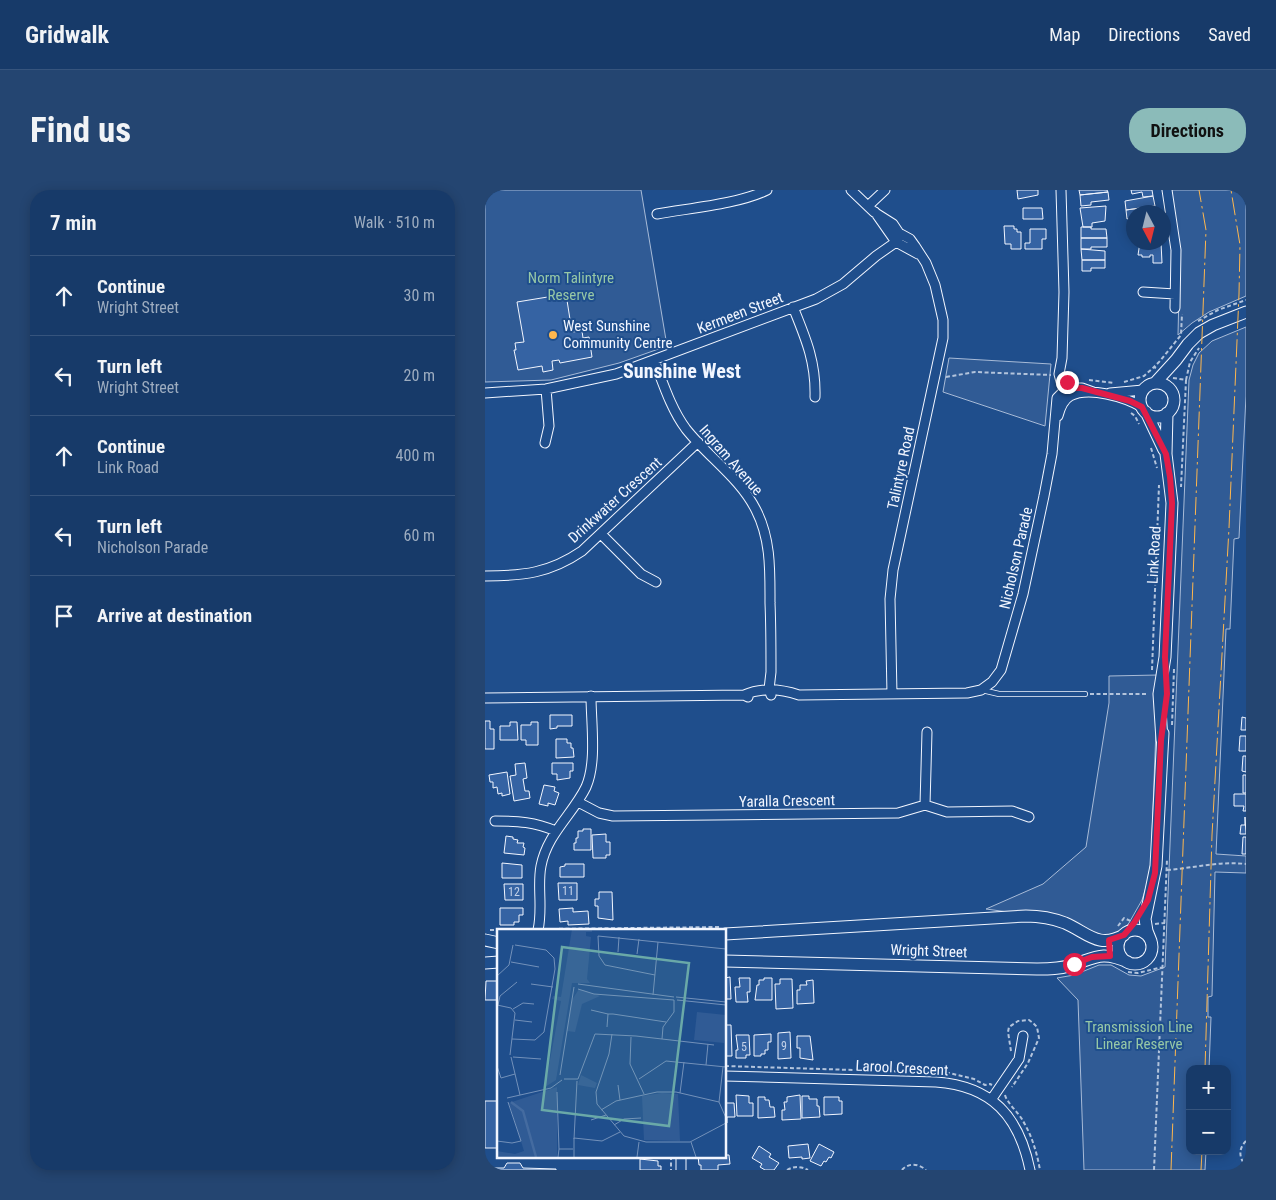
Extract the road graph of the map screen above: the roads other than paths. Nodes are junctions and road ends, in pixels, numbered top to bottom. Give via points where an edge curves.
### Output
1 (767, 190) edge
2 (851, 190) edge
3 (885, 190) edge
4 (1061, 190) edge
5 (1167, 190) edge
6 (871, 209) junction
7 (657, 214) dead end
8 (895, 238) junction
9 (1143, 292) dead end
10 (1175, 294) junction
11 (793, 307) junction
12 (1175, 308) dead end
13 (1246, 312) edge
14 (654, 360) junction
15 (1175, 360) junction
16 (1155, 383) junction
17 (546, 390) junction
18 (1143, 390) junction
19 (1067, 391) junction
20 (1172, 391) junction
21 (485, 393) edge
22 (1098, 393) junction
23 (815, 397) dead end
24 (1144, 409) junction
25 (1167, 414) junction
26 (698, 442) junction
27 (545, 443) dead end
28 (1166, 454) junction
29 (601, 534) junction
30 (485, 576) edge
31 (656, 582) dead end
32 (981, 690) junction
33 (771, 691) junction
34 (892, 694) junction
35 (1085, 694) road end
36 (591, 696) junction
37 (485, 698) edge
38 (927, 732) dead end
39 (577, 802) junction
40 (925, 805) junction
41 (1029, 817) dead end
42 (495, 821) dead end
43 (556, 831) junction
44 (541, 913) junction
45 (1139, 924) junction
46 (538, 929) edge
47 (545, 929) edge
48 (1122, 932) junction
49 (726, 934) edge
50 (1151, 941) junction
51 (726, 961) edge
52 (1126, 966) junction
53 (1023, 1036) dead end
54 (726, 1076) edge
55 (991, 1100) junction
56 (1030, 1170) edge

1 - 7 street via 739,200
2 - 6 street, Talintyre Road
3 - 6 street
4 - 19 street via 1064,292 1059,379
5 - 10 street via 1176,250
6 - 8 street, Talintyre Road via 888,220
8 - 11 street, Kermeen Street via 843,284
8 - 34 street, Talintyre Road via 909,239 926,264 935,284 943,320 943,338 893,570 890,599
9 - 10 street
10 - 12 street
11 - 14 street, Kermeen Street
11 - 23 street via 812,356
13 - 15 street via 1199,334
14 - 17 street, Kermeen Street via 607,376
14 - 26 street, Ingram Avenue via 673,408
15 - 16 street
15 - 20 street
16 - 18 street
16 - 20 street via 1164,384
17 - 21 street, Kermeen Street
17 - 27 street via 549,426
18 - 22 street
18 - 24 street
19 - 22 street
19 - 32 street, Nicholson Parade via 1055,423 1052,454 1023,594 1001,670
20 - 25 street via 1173,406
22 - 24 street via 1130,401
24 - 25 street via 1156,417
24 - 28 street, Link Road
25 - 28 street, Link Road
26 - 29 street, Drinkwater Crescent
26 - 33 street, Ingram Avenue via 740,487 763,525 770,560
28 - 45 street, Link Road via 1172,503 1165,657 1167,694 1161,740 1156,866 1153,886
29 - 30 street, Drinkwater Crescent via 567,561 547,570
29 - 31 street via 641,574
32 - 34 street
32 - 35 lane via 999,694
33 - 34 street via 799,695
33 - 36 street via 744,695
36 - 37 street
36 - 39 street via 592,760 586,786
38 - 40 street
39 - 40 street, Yaralla Crescent via 599,813 628,817 897,813
39 - 43 street
40 - 41 street via 947,812 1012,811
42 - 43 street via 533,822
43 - 44 street via 540,866
44 - 46 street
44 - 47 street
45 - 48 street, Link Road
45 - 50 street
48 - 49 street, Wright Street via 1112,940 1099,940 1054,919 1026,916
48 - 50 street, Wright Street via 1140,931
48 - 52 street via 1119,950
50 - 52 street via 1152,950 1148,958
51 - 52 street, Wright Street via 1037,969 1061,968 1101,956 1115,957
53 - 55 street via 1019,1059
54 - 55 street, Larool Crescent via 946,1082 975,1090
55 - 56 street, Larool Crescent via 1016,1127

